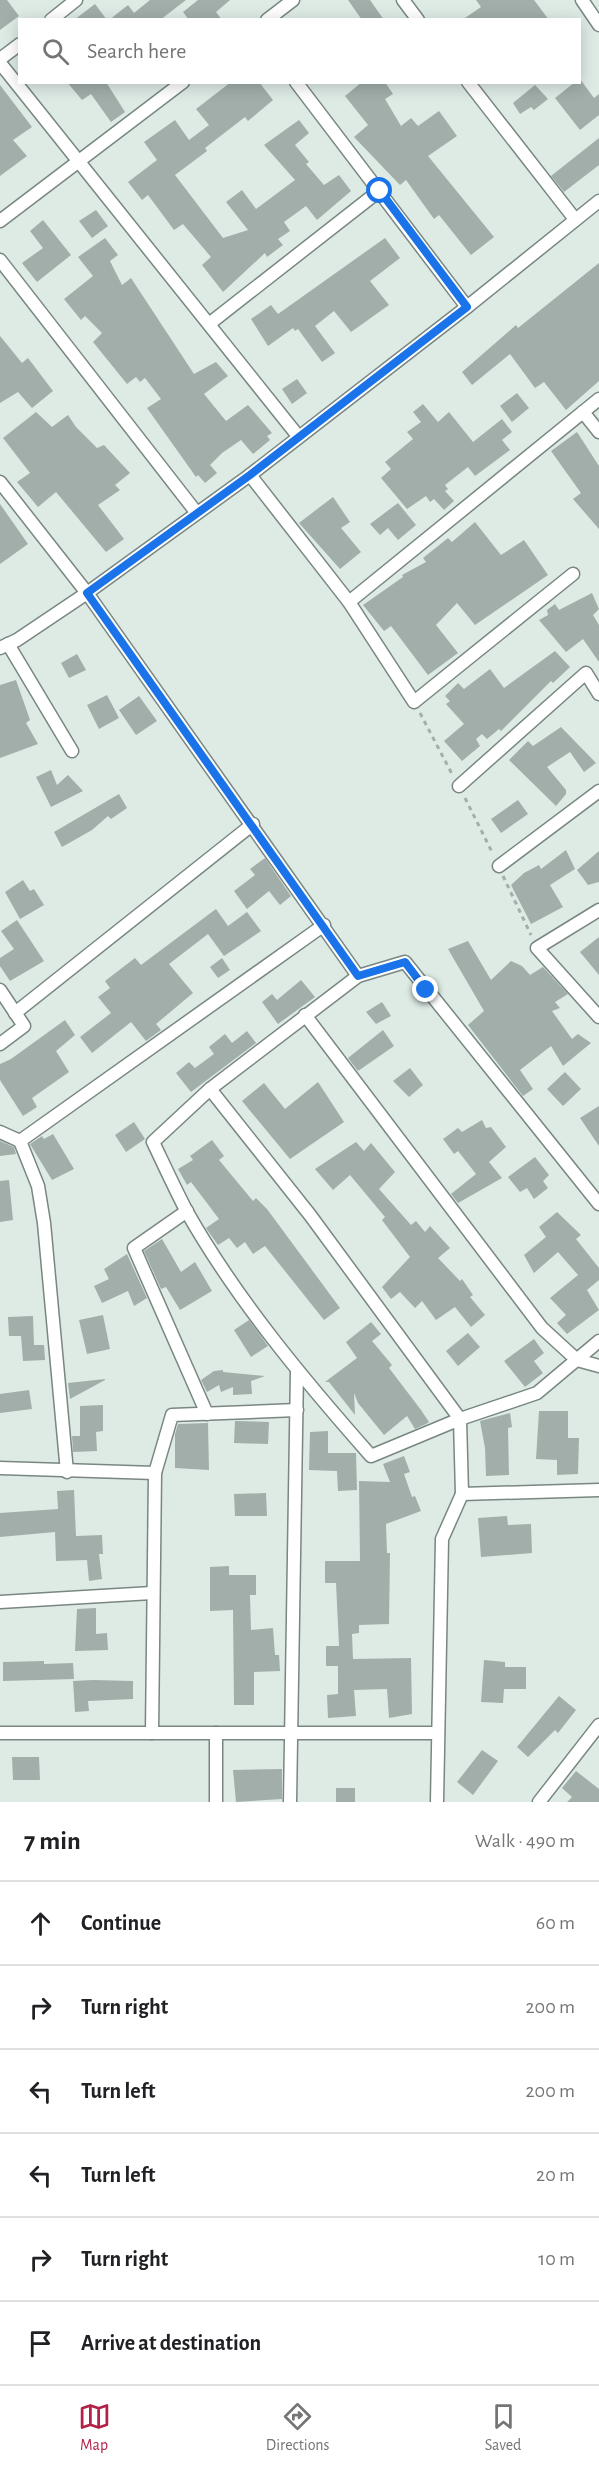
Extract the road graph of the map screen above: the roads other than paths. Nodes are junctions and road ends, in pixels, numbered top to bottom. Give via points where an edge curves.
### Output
1 (76, 0) edge
2 (292, 0) edge
3 (403, 0) edge
4 (582, 0) edge
5 (54, 18) edge
6 (270, 18) edge
7 (416, 18) edge
8 (599, 25) edge
9 (18, 46) edge
10 (0, 61) edge
11 (180, 84) edge
12 (298, 84) edge
13 (470, 84) edge
14 (78, 162) junction
15 (380, 191) junction
16 (599, 201) edge
17 (574, 218) junction
18 (0, 221) edge
19 (0, 260) edge
20 (467, 307) junction
21 (209, 324) junction
22 (599, 399) edge
23 (583, 412) junction
24 (599, 432) edge
25 (298, 436) junction
26 (250, 475) junction
27 (0, 483) edge
28 (196, 512) junction
29 (573, 574) dead end
30 (87, 593) junction
31 (350, 602) junction
32 (4, 646) edge
33 (599, 694) edge
34 (72, 751) dead end
35 (459, 786) road end
36 (599, 791) edge
37 (252, 824) junction
38 (499, 866) road end
39 (599, 910) edge
40 (324, 925) junction
41 (358, 976) junction
42 (0, 990) edge
43 (15, 1013) junction
44 (305, 1015) junction
45 (599, 1017) edge
46 (0, 1044) edge
47 (210, 1089) junction
48 (0, 1132) edge
49 (20, 1141) junction
50 (599, 1204) edge
51 (187, 1211) junction
52 (599, 1341) edge
53 (577, 1360) junction
54 (599, 1366) edge
55 (297, 1371) junction
56 (297, 1410) junction
57 (207, 1414) junction
58 (460, 1419) junction
59 (0, 1468) edge
60 (67, 1472) junction
61 (155, 1473) junction
62 (599, 1490) edge
63 (462, 1494) junction
64 (152, 1593) junction
65 (0, 1602) edge
66 (599, 1725) edge
67 (0, 1733) edge
68 (152, 1733) junction
69 (216, 1733) junction
70 (292, 1733) junction
71 (438, 1733) junction
72 (216, 1802) edge
73 (290, 1802) edge
74 (437, 1802) edge
75 (539, 1802) edge

1 - 5 street
2 - 6 street
3 - 7 street
4 - 8 street
9 - 10 street
10 - 14 street
11 - 14 street
12 - 15 street
13 - 17 street
14 - 18 street
14 - 21 street
15 - 20 street
15 - 21 street
16 - 17 street
17 - 20 street
19 - 28 street
20 - 25 street
21 - 25 street
22 - 23 street
23 - 24 street
23 - 31 street
25 - 26 street
26 - 28 street
26 - 31 street
27 - 30 street
28 - 30 street
29 - 31 street via 414,702
30 - 32 street
30 - 37 street
32 - 34 street
33 - 35 street via 586,673
36 - 38 street
37 - 40 street
37 - 43 street
39 - 45 street via 537,948
40 - 41 street
40 - 49 street
41 - 44 street
41 - 50 street via 405,962
42 - 43 street
43 - 46 street via 24,1026
44 - 47 street
44 - 53 street via 542,1328
47 - 51 street via 153,1142
47 - 58 street via 310,1215
48 - 49 street
49 - 60 street via 38,1186 44,1223
51 - 55 street
51 - 57 street via 134,1248
52 - 53 street
53 - 54 street
53 - 58 street via 537,1393
55 - 56 street
55 - 58 street via 371,1456
56 - 57 street
56 - 70 street
57 - 61 street via 172,1415
58 - 63 street
59 - 60 street
60 - 61 street
61 - 64 street
62 - 63 street
63 - 71 street via 442,1539
64 - 65 street
64 - 68 street
66 - 75 street
67 - 68 street
68 - 69 street
69 - 70 street
69 - 72 street
70 - 71 street
70 - 73 street
71 - 74 street

